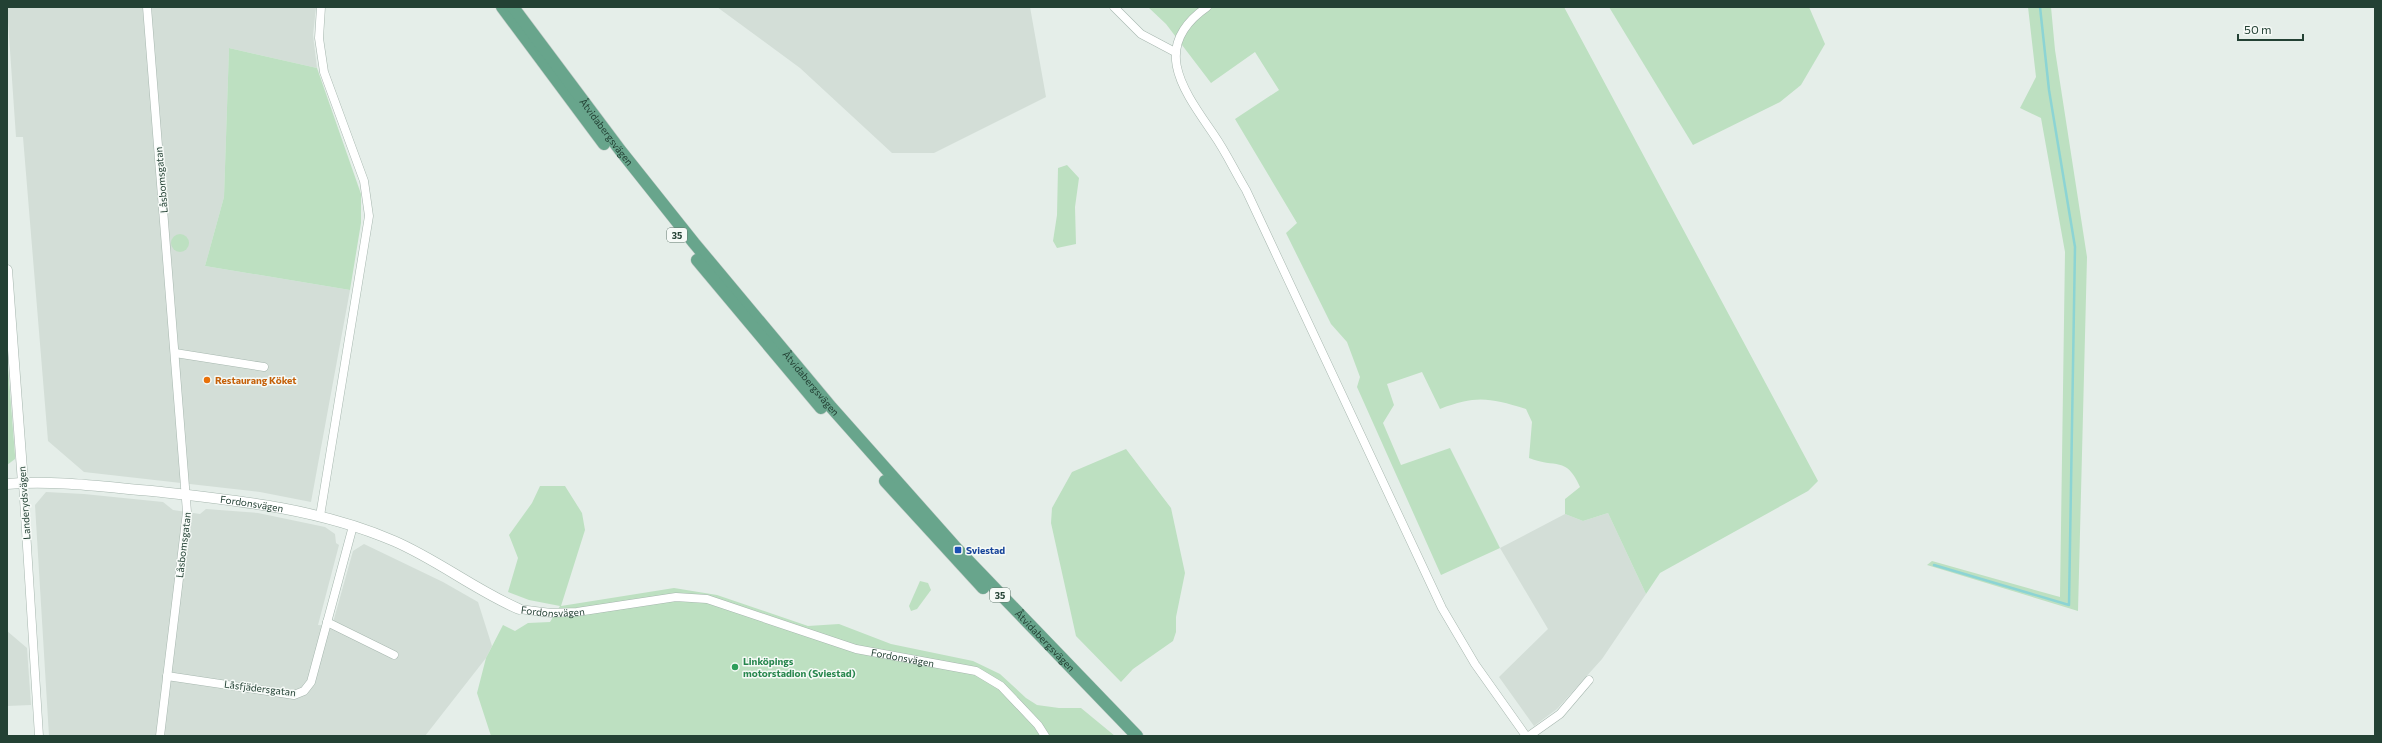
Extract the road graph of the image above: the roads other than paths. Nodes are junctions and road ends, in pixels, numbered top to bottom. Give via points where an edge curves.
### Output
1 (147, 7) edge
2 (320, 7) edge
3 (502, 7) edge
4 (513, 7) edge
5 (1114, 7) edge
6 (1207, 7) edge
7 (1175, 52) junction
8 (7, 270) edge
9 (175, 353) junction
10 (264, 367) dead end
11 (23, 483) junction
12 (7, 484) edge
13 (186, 495) junction
14 (320, 516) junction
15 (353, 526) junction
16 (519, 609) joint
17 (327, 622) junction
18 (394, 655) dead end
19 (167, 676) junction
20 (1589, 680) dead end
21 (39, 736) edge
22 (160, 736) edge
23 (1045, 736) edge
24 (1125, 736) edge
25 (1136, 736) edge
26 (1526, 736) edge
27 (1530, 736) edge

1 - 9 street, Låsbomsgatan
2 - 14 street via 319,38 324,72 364,181 369,216
3 - 24 main road, Åtvidabergsvägen / 35 via 613,154 772,351 952,555
4 - 25 main road, Åtvidabergsvägen / 35 via 620,150 831,407 979,572
5 - 7 street via 1141,34
6 - 7 street via 1191,19
7 - 26 street via 1184,90 1215,136 1246,190 1436,596 1475,664
8 - 11 street, Landerydsvägen
9 - 10 street
9 - 13 street, Låsbomsgatan
11 - 12 street, Fordonsvägen
11 - 13 street, Fordonsvägen via 107,487
11 - 21 street, Landerydsvägen
13 - 14 street, Fordonsvägen via 289,509
13 - 19 street, Låsbomsgatan via 188,512
14 - 15 street, Fordonsvägen
15 - 16 street, Fordonsvägen via 427,557 491,596
15 - 17 street, Låsfjädersgatan
16 - 23 street, Fordonsvägen via 551,613 576,612 676,597 707,599 856,649 976,672 1001,686 1038,725
17 - 18 street
17 - 19 street, Låsfjädersgatan via 311,682 300,694
19 - 22 street, Låsbomsgatan
20 - 27 street via 1560,714

